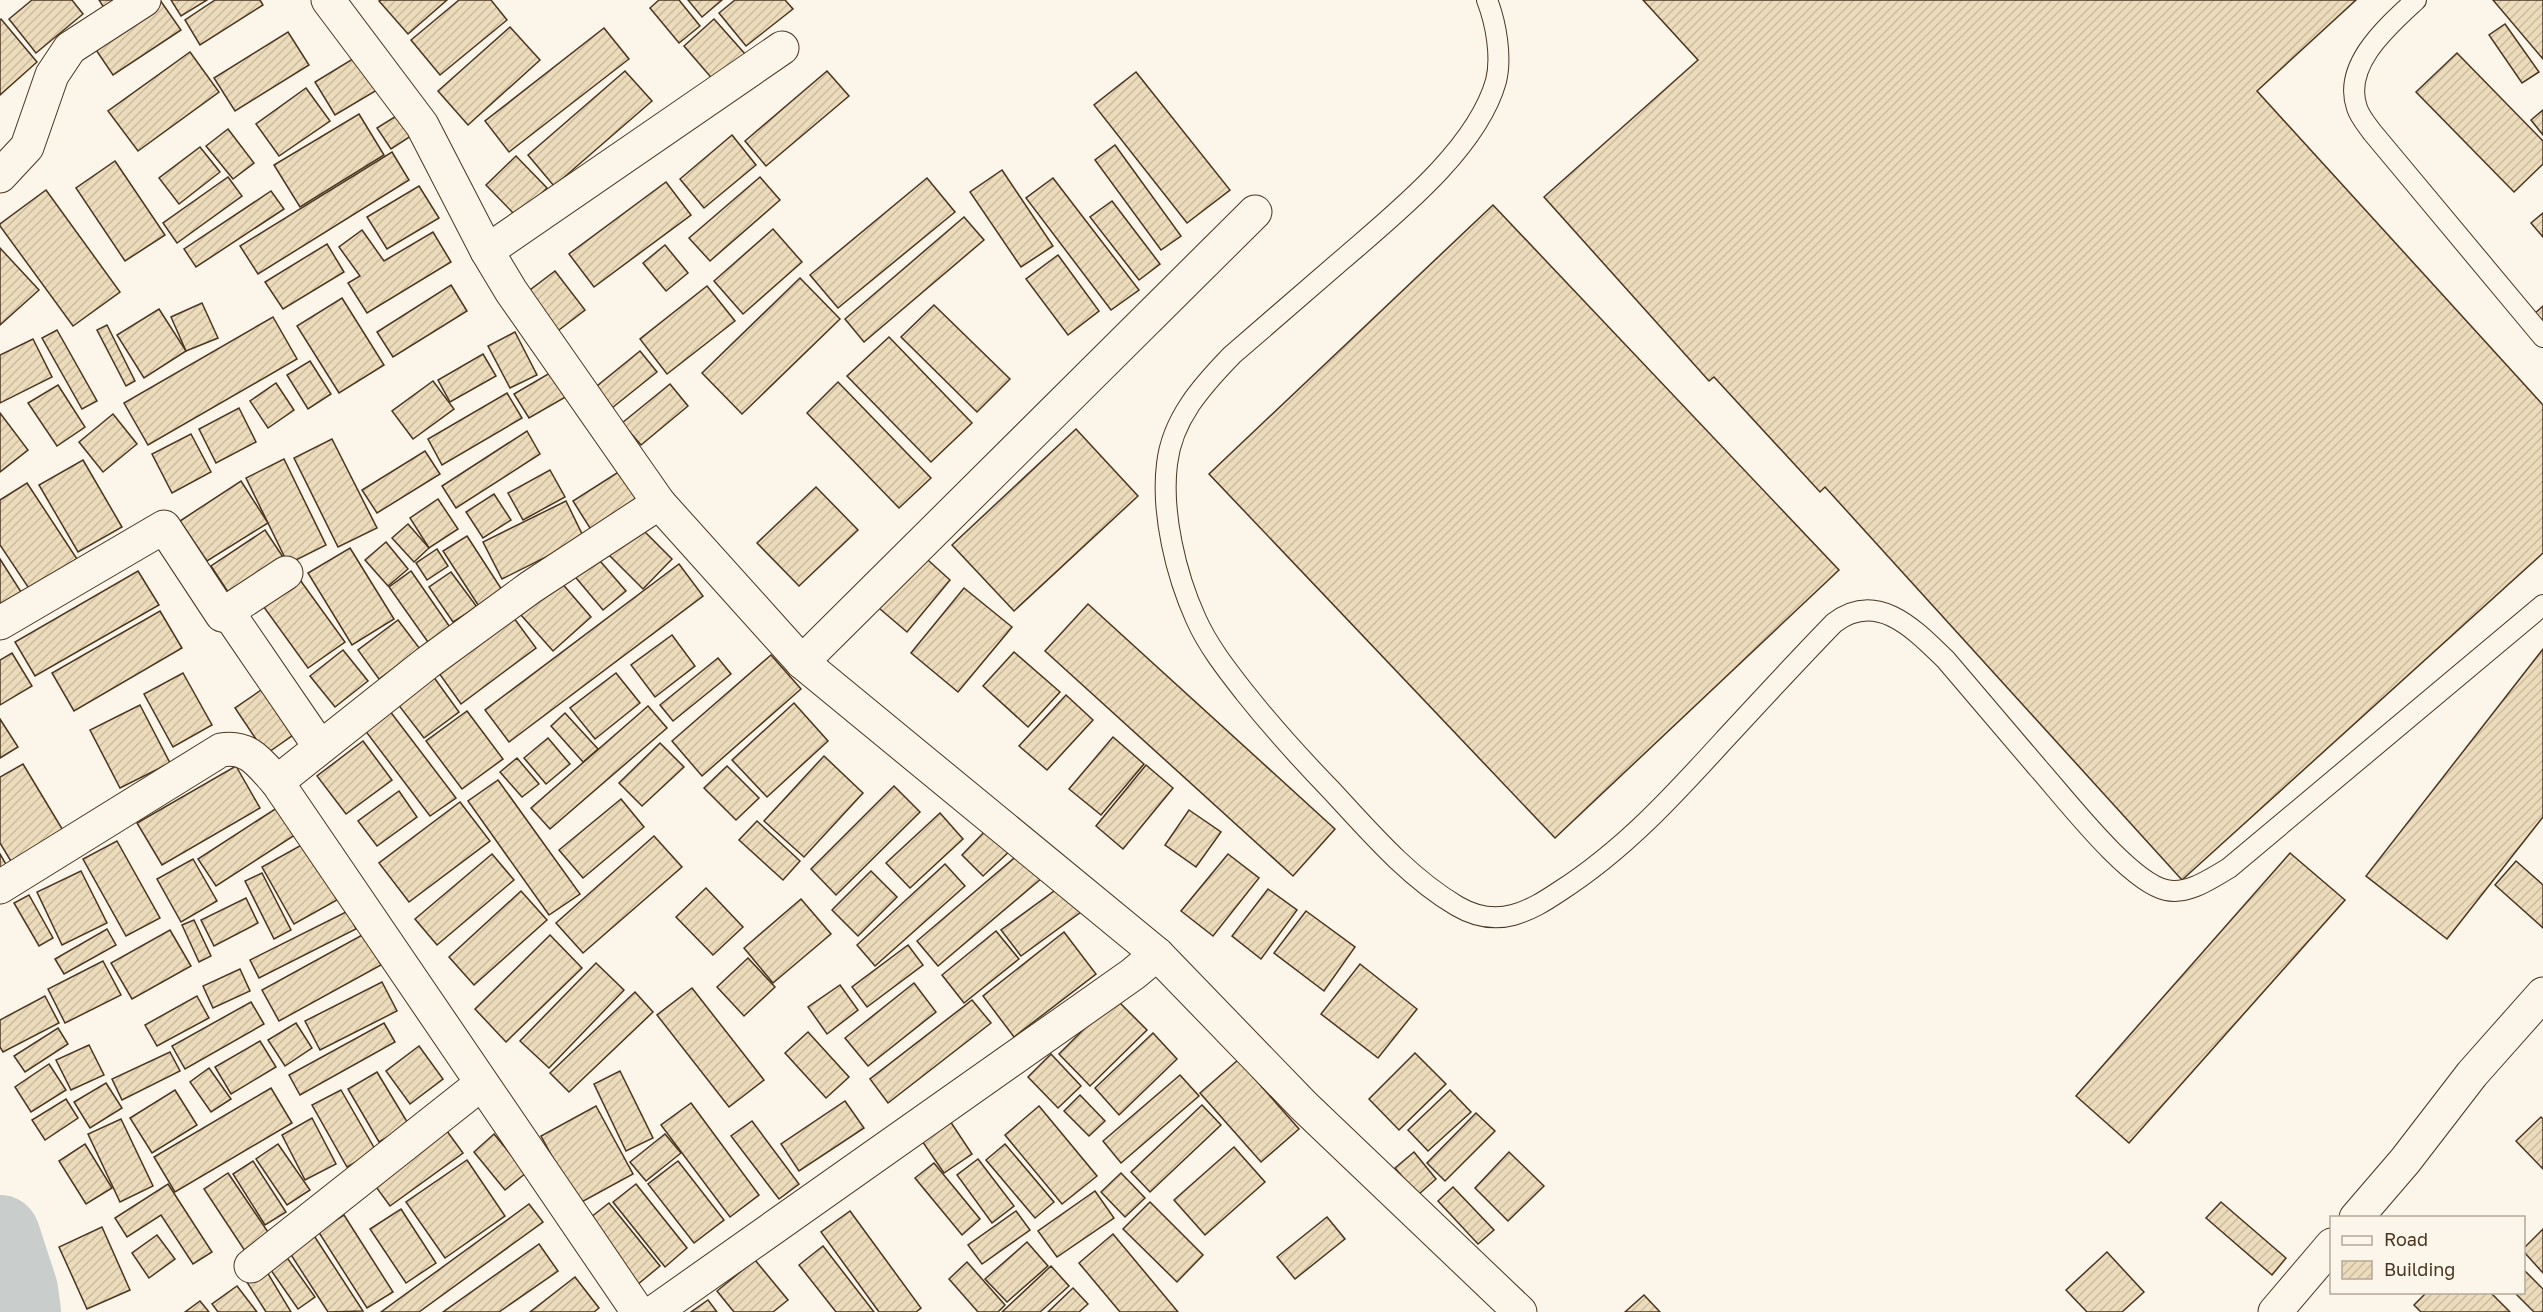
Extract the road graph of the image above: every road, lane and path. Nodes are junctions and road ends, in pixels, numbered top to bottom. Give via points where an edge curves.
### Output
1 (144, 0) edge
2 (328, 0) edge
3 (1487, 0) edge
4 (2416, 0) edge
5 (782, 48) dead end
6 (0, 176) edge
7 (1256, 212) dead end
8 (486, 251) junction
9 (2543, 337) edge
10 (659, 503) junction
11 (286, 573) dead end
12 (2543, 605) edge
13 (227, 611) junction
14 (0, 622) edge
15 (802, 662) junction
16 (320, 747) junction
17 (277, 782) junction
18 (0, 887) edge
19 (1157, 954) junction
20 (2543, 994) edge
21 (481, 1084) junction
22 (2358, 1216) edge
23 (2330, 1246) edge
24 (250, 1266) dead end
25 (638, 1312) edge
26 (654, 1312) edge
27 (1520, 1312) edge
28 (2274, 1312) edge

1 - 6 street via 70,48 52,75 27,147
2 - 8 street via 422,125
3 - 12 lane via 1498,57 1497,78 1481,115 1433,177 1232,355 1196,394 1180,420 1167,462 1166,480 1172,547 1184,591 1222,664 1281,738 1370,832 1420,879 1458,907 1491,918 1514,915 1582,877 1654,816 1834,623 1846,615 1866,611 1899,619 1946,660 2122,861 2163,890 2191,888 2229,868
4 - 9 lane via 2374,44 2360,68 2354,83 2357,109
5 - 8 street
7 - 15 street
8 - 10 street
10 - 15 street
10 - 16 street via 531,587
11 - 13 street
13 - 14 street via 222,615 164,527
13 - 16 street
15 - 19 street
16 - 17 street
17 - 18 street via 251,754 234,748 221,750
17 - 21 street
19 - 26 street
19 - 27 street via 1304,1106
20 - 22 street via 2472,1074
21 - 24 street
21 - 25 street
23 - 28 street

